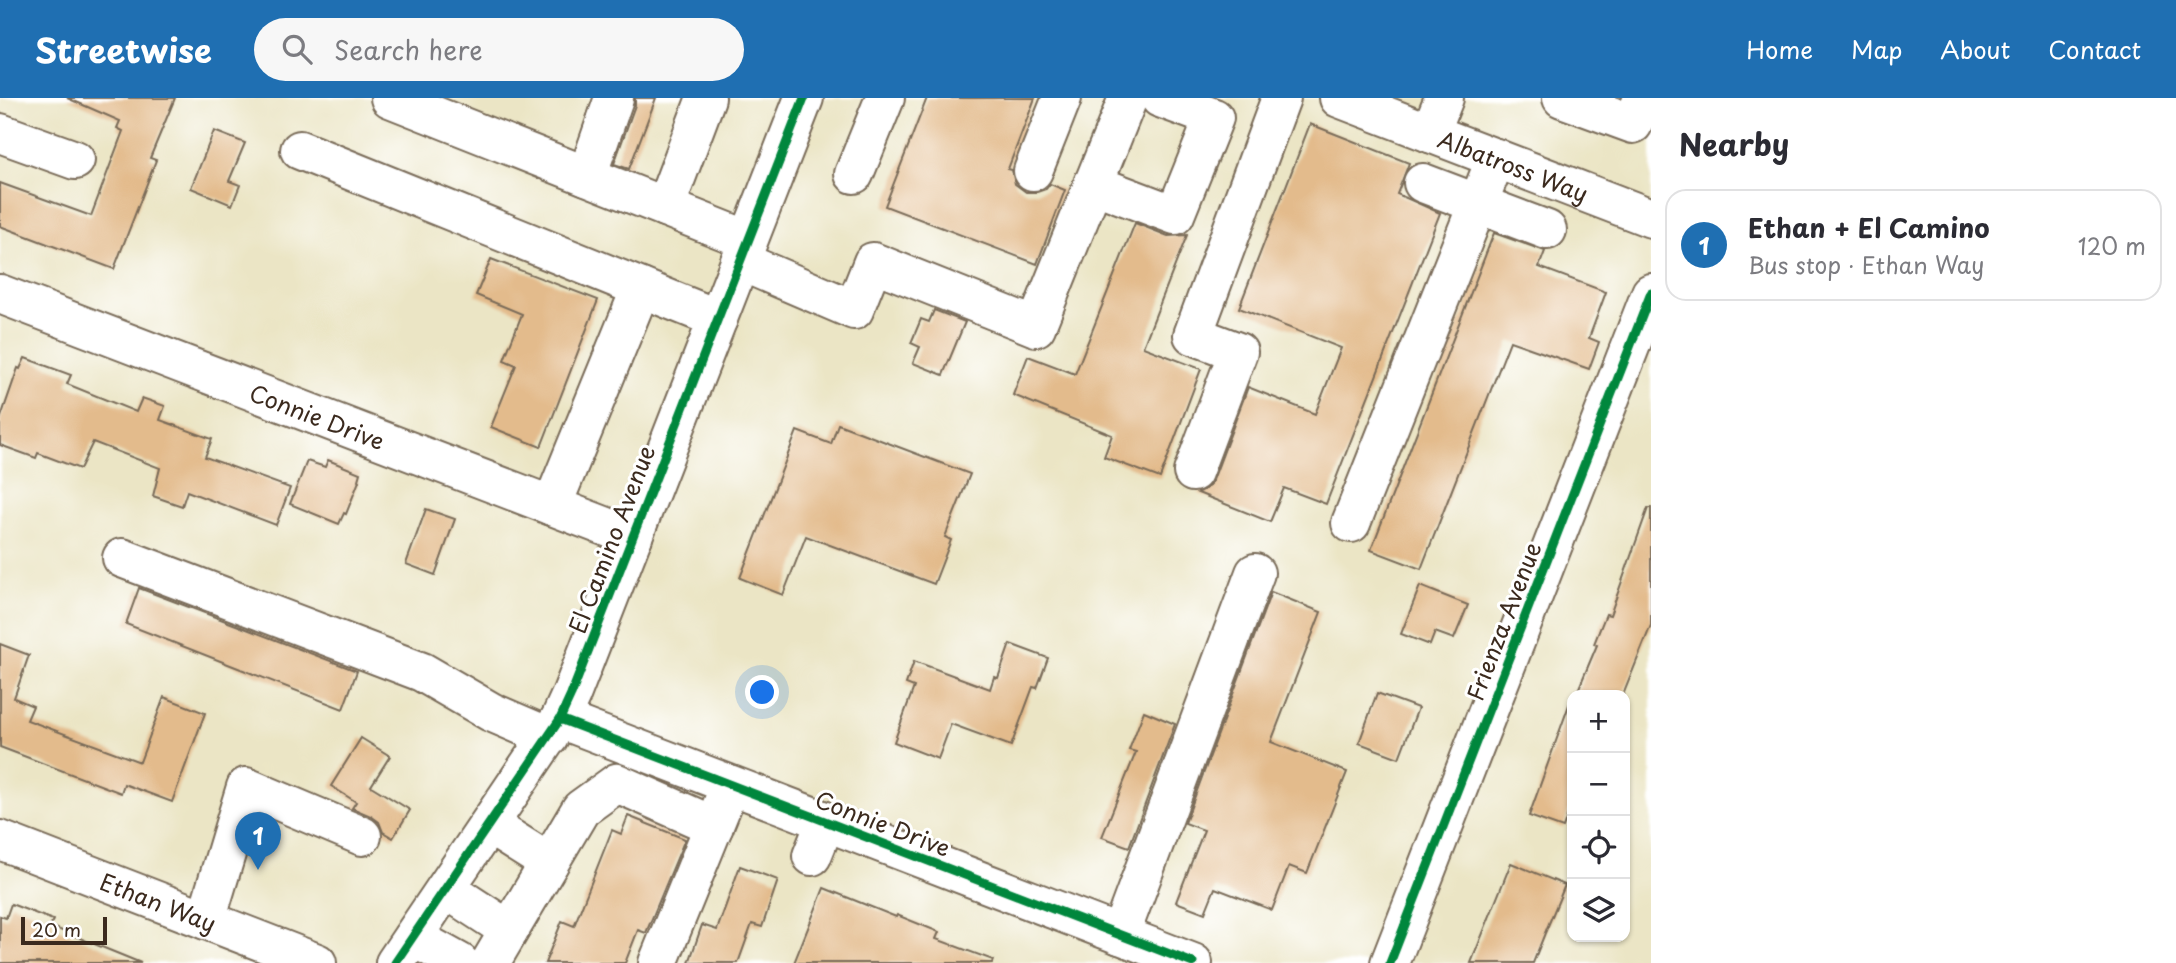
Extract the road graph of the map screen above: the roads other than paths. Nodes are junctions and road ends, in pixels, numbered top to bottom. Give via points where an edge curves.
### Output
1 (390, 98) edge
2 (614, 98) edge
3 (706, 98) edge
4 (804, 98) edge
5 (885, 98) edge
6 (1062, 98) edge
7 (1128, 98) edge
8 (1160, 98) edge
9 (1281, 98) edge
10 (1339, 98) edge
11 (1444, 98) edge
12 (1562, 98) edge
13 (1643, 98) edge
14 (1430, 133) junction
15 (0, 134) edge
16 (300, 150) dead end
17 (1496, 158) junction
18 (75, 160) dead end
19 (1034, 171) dead end
20 (854, 174) dead end
21 (587, 176) junction
22 (1423, 183) dead end
23 (1093, 184) junction
24 (1478, 204) junction
25 (665, 207) junction
26 (1651, 218) edge
27 (1547, 230) dead end
28 (744, 251) junction
29 (641, 288) junction
30 (1651, 293) edge
31 (0, 295) edge
32 (718, 319) junction
33 (1193, 472) dead end
34 (552, 506) junction
35 (1351, 523) dead end
36 (633, 537) junction
37 (122, 558) dead end
38 (1255, 573) dead end
39 (554, 728) junction
40 (632, 747) junction
41 (617, 783) junction
42 (730, 785) junction
43 (826, 821) junction
44 (489, 825) junction
45 (714, 826) junction
46 (362, 836) dead end
47 (0, 840) edge
48 (812, 856) dead end
49 (549, 863) junction
50 (446, 889) junction
51 (206, 920) junction
52 (509, 930) junction
53 (1120, 935) junction
54 (404, 950) edge
55 (317, 963) edge
56 (460, 963) edge
57 (490, 963) edge
58 (658, 963) edge
59 (1193, 963) edge
60 (1390, 963) edge

1 - 21 street
2 - 21 street
3 - 25 street
4 - 28 street, El Camino Avenue
5 - 20 street
6 - 19 street
7 - 23 street
8 - 23 street via 1214,118 1175,215
9 - 33 street via 1193,335 1238,352
10 - 14 street, Albatross Way
11 - 14 street
12 - 13 street via 1633,124
14 - 17 street, Albatross Way
15 - 18 street
16 - 29 street
17 - 24 street
17 - 26 street, Albatross Way
21 - 25 street
22 - 24 street
23 - 28 street via 1036,327 873,262 854,310
24 - 27 street
24 - 35 street
25 - 28 street
28 - 32 street, El Camino Avenue
29 - 32 street
29 - 34 street
30 - 60 street, Frienza Avenue
31 - 34 street, Connie Drive
32 - 36 street, El Camino Avenue
34 - 36 street, Connie Drive
36 - 39 street, El Camino Avenue
37 - 39 street, Connie Drive via 422,672 491,712
38 - 53 street
39 - 40 street, Connie Drive
39 - 44 street, El Camino Avenue
40 - 41 street
40 - 42 street, Connie Drive
41 - 45 street
41 - 49 street via 581,809
42 - 43 street, Connie Drive
42 - 45 street
43 - 48 street
43 - 53 street, Connie Drive
44 - 49 street
44 - 50 street, El Camino Avenue
45 - 58 street
46 - 51 street via 246,787
47 - 51 street, Ethan Way
49 - 52 street
50 - 52 street
50 - 54 street, El Camino Avenue
51 - 55 street, Ethan Way
52 - 57 street
53 - 59 street, Connie Drive
54 - 56 street

